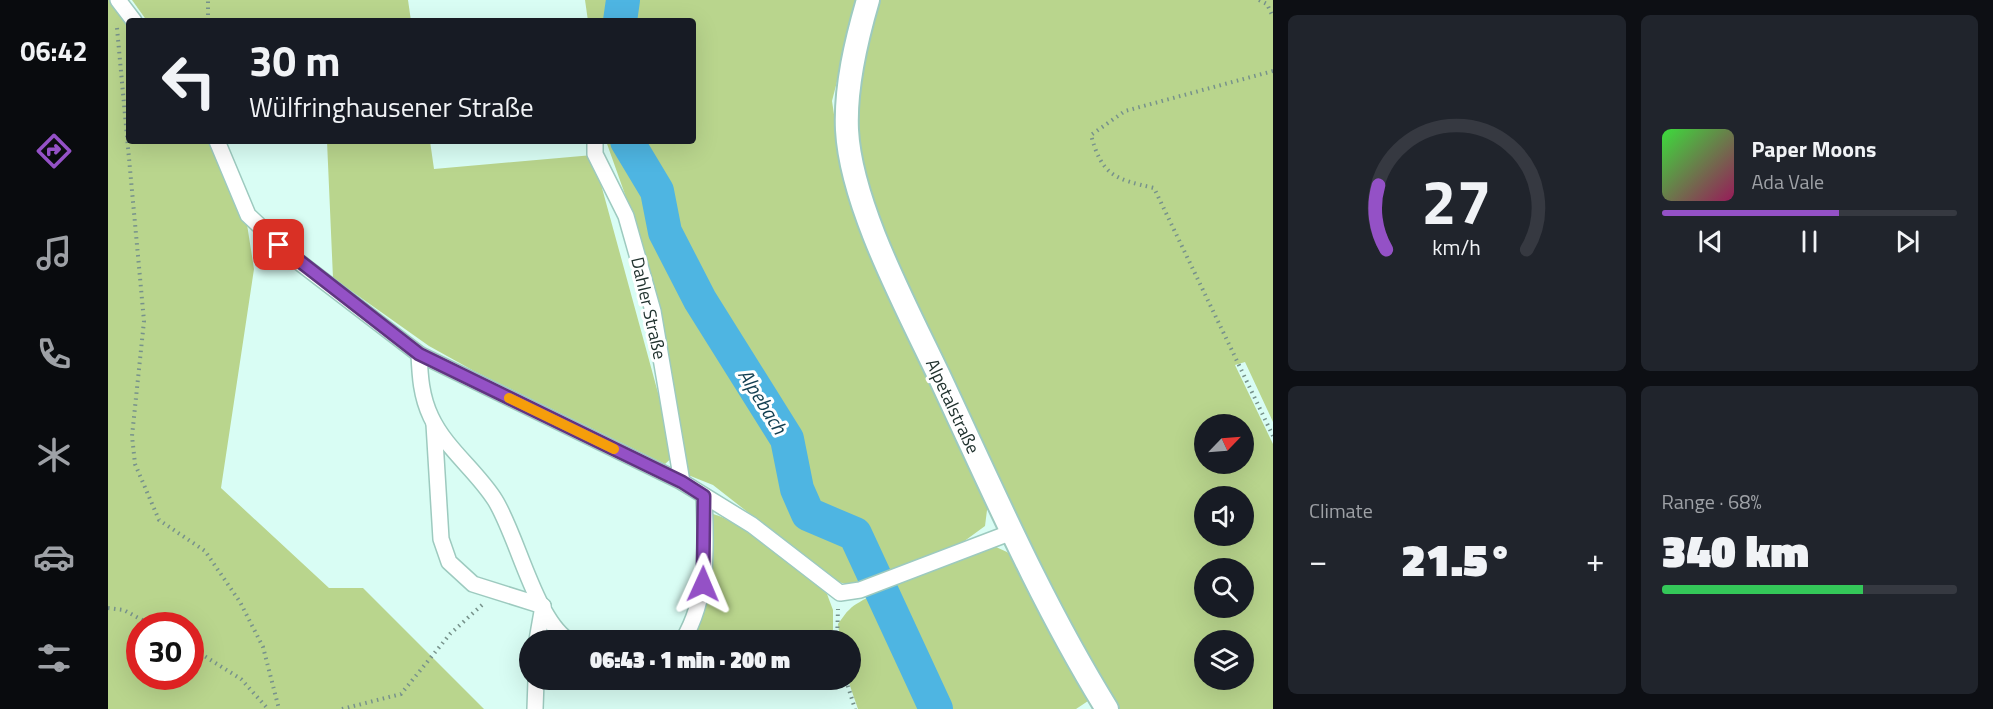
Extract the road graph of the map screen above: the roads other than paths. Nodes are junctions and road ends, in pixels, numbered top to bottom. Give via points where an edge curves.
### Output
1 (118, 0) edge
2 (868, 0) edge
3 (132, 18) edge
4 (218, 144) edge
5 (596, 144) edge
6 (419, 354) junction
7 (434, 423) junction
8 (682, 482) junction
9 (704, 496) junction
10 (1012, 532) junction
11 (543, 606) junction
12 (539, 630) edge
13 (561, 630) edge
14 (689, 630) edge
15 (536, 690) edge
16 (535, 709) edge
17 (1107, 709) edge

1 - 3 street
2 - 10 main road, Alpetalstraße via 849,86 847,131 855,173 868,218
4 - 6 street via 248,215 295,259
5 - 8 street, Dahler Straße via 595,154 626,216 653,311
6 - 7 street via 421,385
6 - 8 street
7 - 11 street via 494,499
7 - 11 street via 441,539 449,562 473,584
8 - 9 street
9 - 10 street via 752,525 840,593 860,590
9 - 14 street via 702,597
10 - 17 main road, Alpetalstraße via 1065,641
11 - 12 street
11 - 13 street
15 - 16 street

